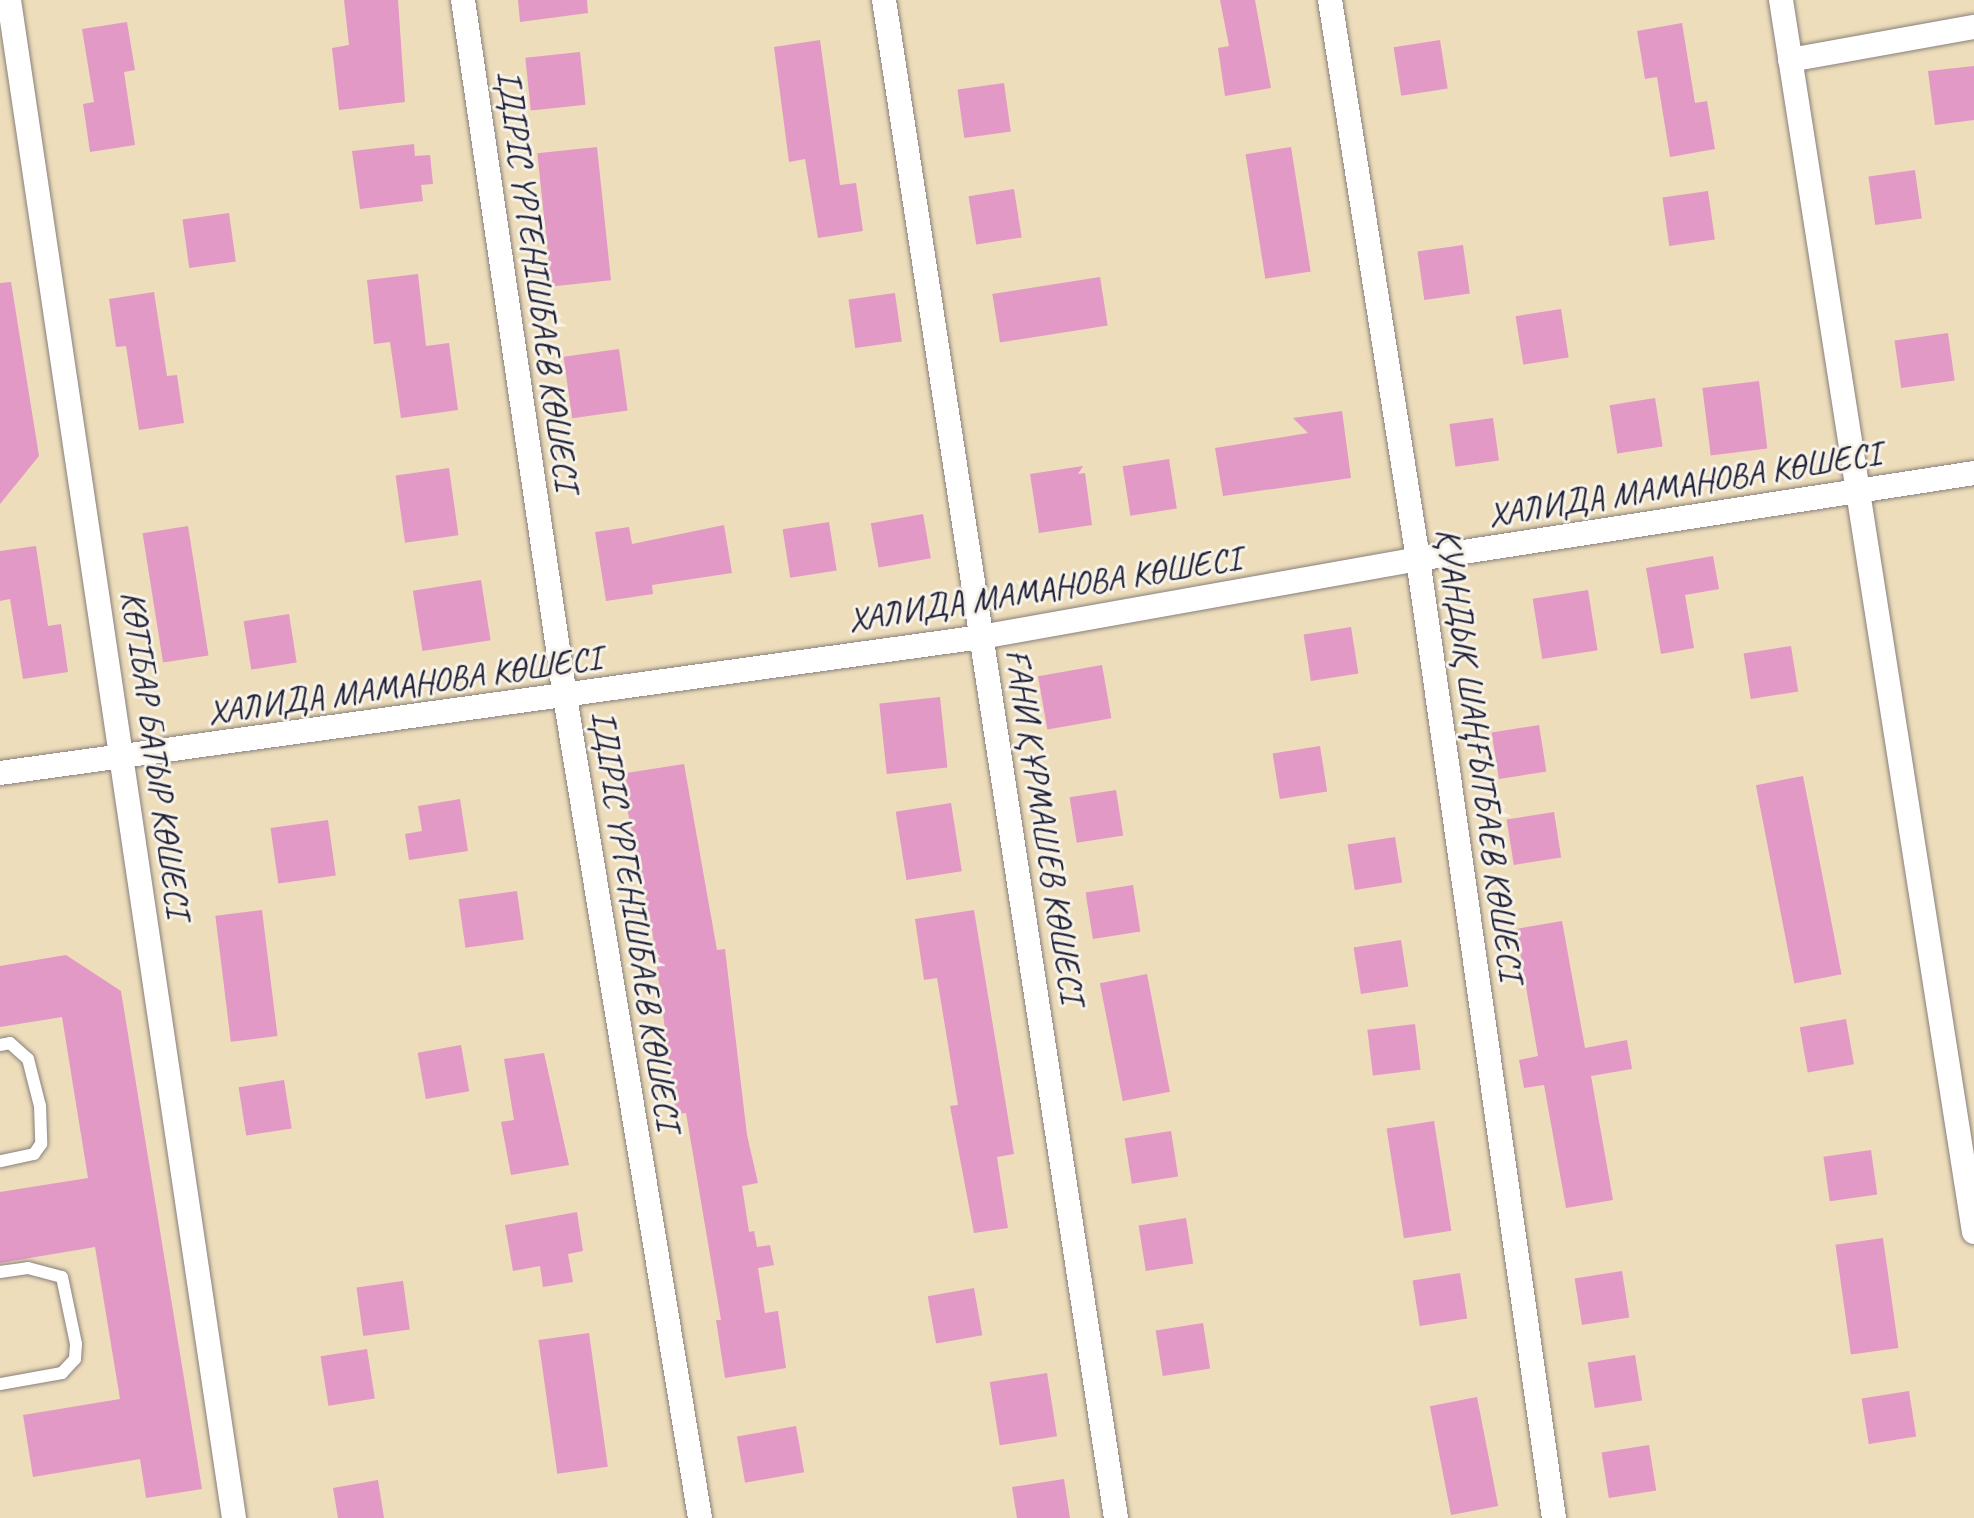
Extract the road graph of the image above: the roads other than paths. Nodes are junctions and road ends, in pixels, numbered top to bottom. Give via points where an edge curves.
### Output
1 (9, 0) edge
2 (463, 0) edge
3 (884, 0) edge
4 (1330, 0) edge
5 (1781, 0) edge
6 (1974, 27) edge
7 (1790, 60) junction
8 (1974, 473) edge
9 (1858, 491) junction
10 (1418, 559) junction
11 (981, 637) junction
12 (565, 697) junction
13 (123, 758) junction
14 (0, 773) edge
15 (0, 1045) edge
16 (0, 1161) edge
17 (1974, 1232) edge
18 (0, 1272) edge
19 (0, 1384) edge
20 (234, 1518) edge
21 (700, 1518) edge
22 (1116, 1518) edge
23 (1554, 1518) edge

1 - 13 street, КӨТІБАР БАТЫР КӨШЕСІ
2 - 12 street, ІДІРІС ҮРГЕНІШБАЕВ КӨШЕСІ
3 - 11 street, ҒАНИ ҚҰРМАШЕВ КӨШЕСІ
4 - 10 street, ҚУАНДЫҚ ШАҢҒЫТБАЕВ КӨШЕСІ
5 - 7 street
6 - 7 street
7 - 9 street
8 - 9 street, ХАЛИДА МАМАНОВА КӨШЕСІ
9 - 10 street, ХАЛИДА МАМАНОВА КӨШЕСІ
9 - 17 street
10 - 11 street, ХАЛИДА МАМАНОВА КӨШЕСІ
10 - 23 street, ҚУАНДЫҚ ШАҢҒЫТБАЕВ КӨШЕСІ
11 - 12 street, ХАЛИДА МАМАНОВА КӨШЕСІ
11 - 22 street, ҒАНИ ҚҰРМАШЕВ КӨШЕСІ
12 - 13 street, ХАЛИДА МАМАНОВА КӨШЕСІ
12 - 21 street, ІДІРІС ҮРГЕНІШБАЕВ КӨШЕСІ
13 - 14 street, ХАЛИДА МАМАНОВА КӨШЕСІ
13 - 20 street, КӨТІБАР БАТЫР КӨШЕСІ
15 - 16 lane via 10,1043 28,1059 40,1106 41,1144 34,1154
18 - 19 lane via 28,1268 62,1277 76,1344 75,1359 62,1373

